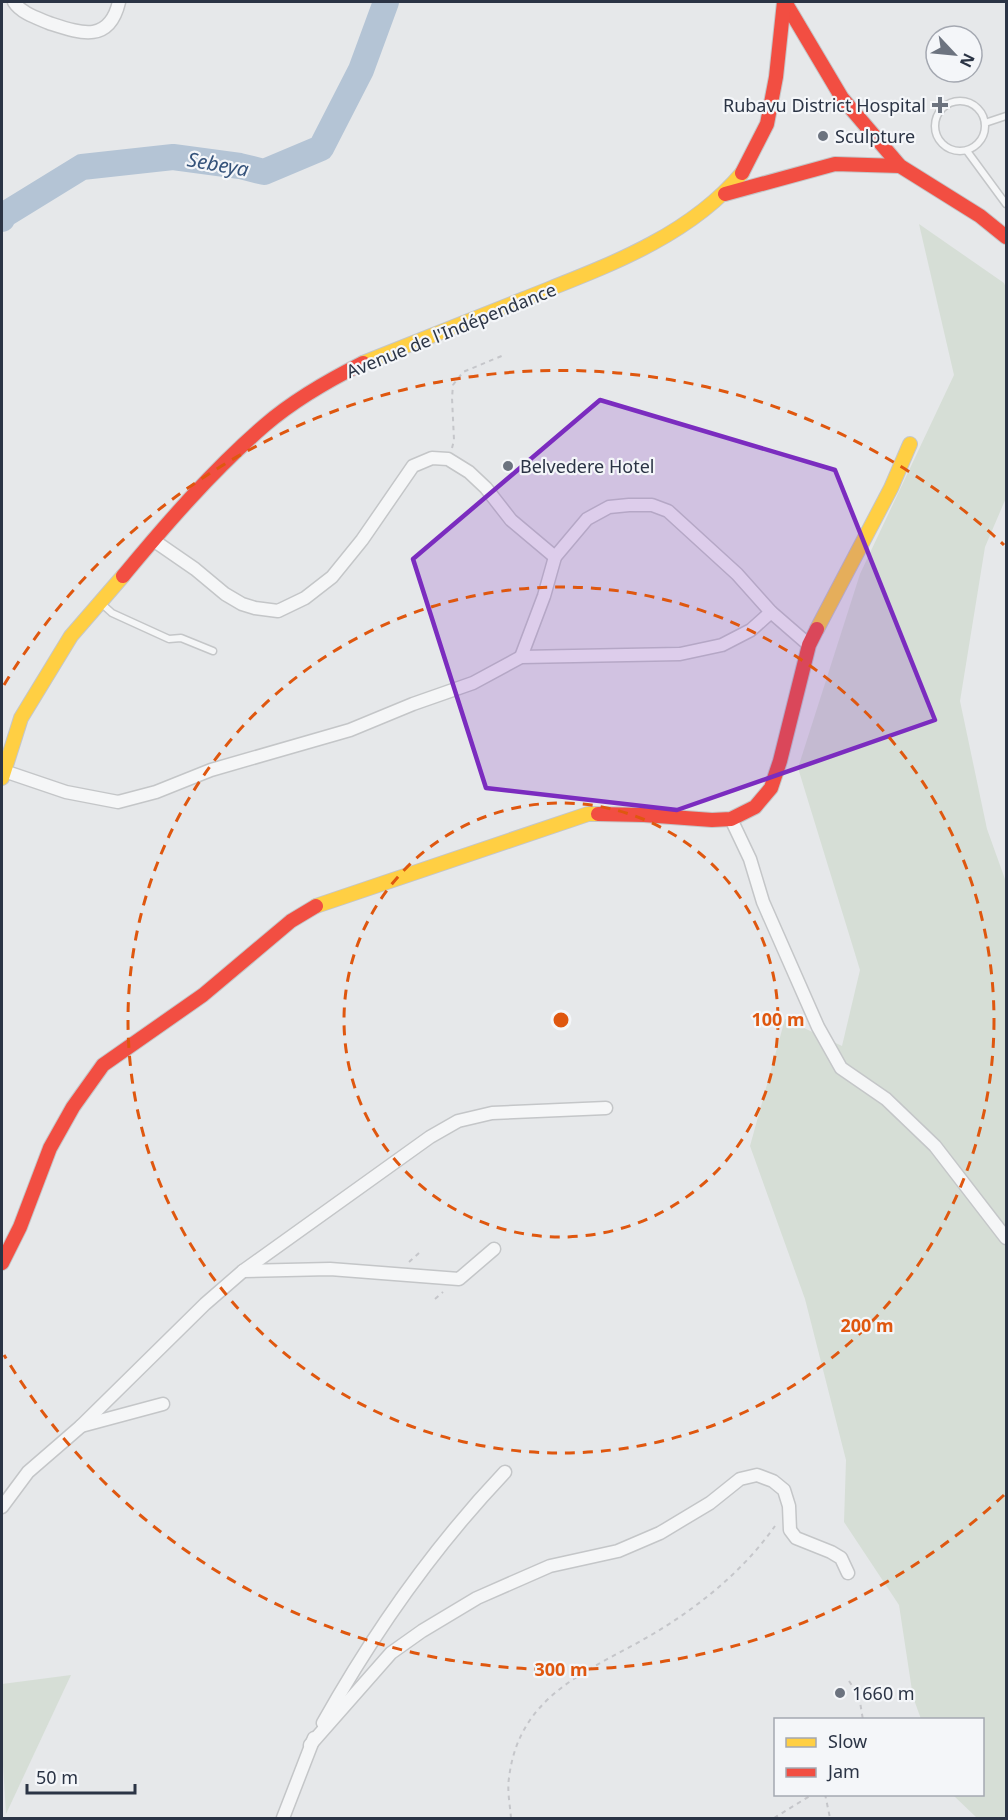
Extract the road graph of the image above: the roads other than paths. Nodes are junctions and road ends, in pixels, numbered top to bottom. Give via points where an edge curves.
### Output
1 (14, 2) edge
2 (119, 2) edge
3 (784, 2) edge
4 (1006, 116) edge
5 (985, 123) junction
6 (967, 151) junction
7 (900, 166) junction
8 (725, 194) junction
9 (1006, 204) edge
10 (1006, 237) edge
11 (910, 444) dead end
12 (153, 540) junction
13 (555, 557) junction
14 (99, 602) junction
15 (771, 612) junction
16 (809, 645) junction
17 (213, 651) dead end
18 (521, 657) junction
19 (3, 774) edge
20 (731, 819) junction
21 (606, 1108) dead end
22 (1006, 1238) edge
23 (494, 1249) dead end
24 (2, 1263) edge
25 (243, 1271) junction
26 (163, 1404) dead end
27 (80, 1427) junction
28 (505, 1472) dead end
29 (2, 1507) edge
30 (848, 1574) dead end
31 (310, 1745) junction
32 (283, 1818) edge

1 - 2 street via 33,17 88,34 103,29 116,15
3 - 7 main road via 842,98
3 - 8 main road, Avenue de l'Indépendance via 767,124 745,170
4 - 5 lane
5 - 6 lane via 979,143
5 - 6 lane via 974,105 960,101 946,105 937,116 935,130 941,143 953,151
6 - 9 lane
7 - 8 main road via 835,164
7 - 10 main road
8 - 12 main road, Avenue de l'Indépendance via 656,243 361,364 313,390 266,424
11 - 16 main road
12 - 13 street via 242,604 278,611 305,598 332,577 413,466 432,458 448,459 469,472 511,520
12 - 14 main road, Avenue de l'Indépendance
13 - 15 street via 587,519 609,507 652,506 668,511 693,532
13 - 18 street
14 - 17 lane via 112,613 169,639 181,638
14 - 19 main road, Avenue de l'Indépendance via 71,636 21,718
15 - 16 street
15 - 18 street via 751,630 722,645 680,654
16 - 20 main road via 771,788 755,807
18 - 19 street via 473,683 350,730 118,802
20 - 22 street via 818,1028 841,1068 886,1098 935,1146
20 - 24 main road via 588,814 321,903 291,921 203,995 103,1065 50,1148
21 - 25 street via 492,1113 458,1121
23 - 25 street via 459,1279 330,1269
25 - 27 street
26 - 27 street
27 - 29 street via 28,1472
28 - 31 street via 412,1581 348,1678
30 - 31 street via 841,1558 796,1538 790,1530 784,1490 757,1475 740,1479 710,1503 660,1533 618,1551 550,1566 477,1598 422,1631 391,1653
31 - 32 street

